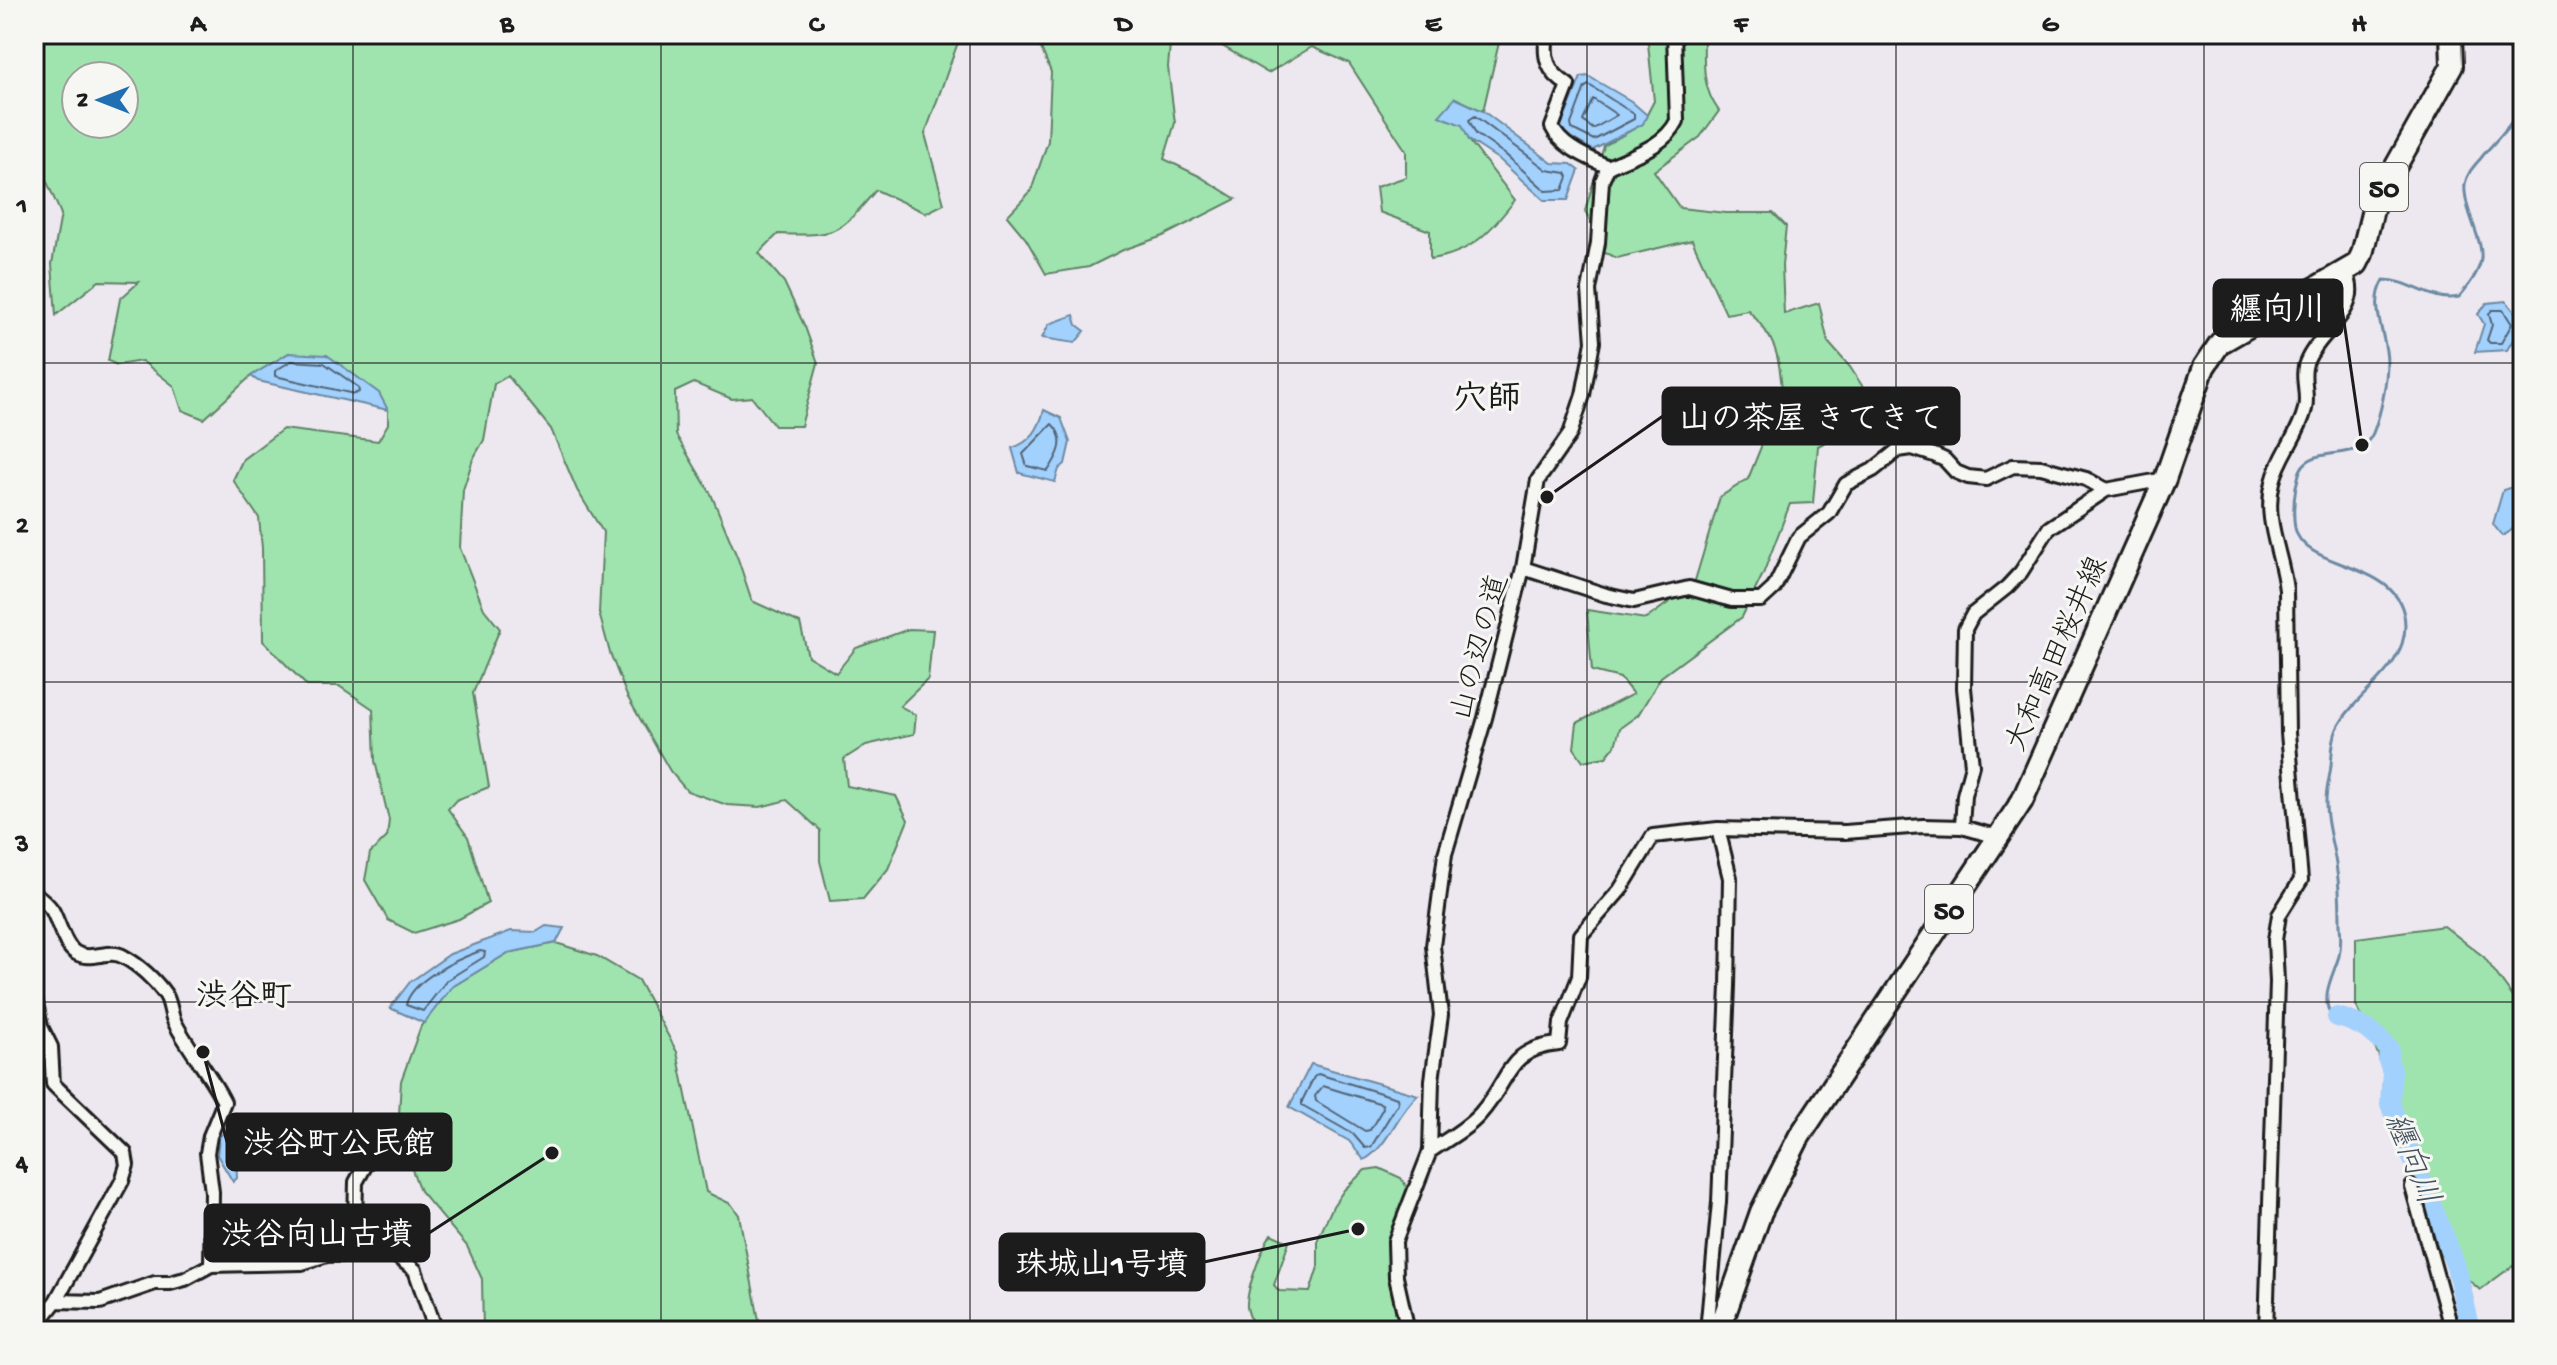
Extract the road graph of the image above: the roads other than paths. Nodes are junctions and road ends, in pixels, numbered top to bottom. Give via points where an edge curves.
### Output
1 (1547, 34) edge
2 (1674, 34) edge
3 (2451, 34) edge
4 (1608, 167) junction
5 (2346, 273) junction
6 (2165, 479) junction
7 (2106, 490) junction
8 (1523, 568) junction
9 (1962, 827) junction
10 (1718, 829) junction
11 (1998, 837) junction
12 (34, 894) edge
13 (34, 993) edge
14 (1430, 1151) junction
15 (369, 1159) dead end
16 (2412, 1187) dead end
17 (360, 1253) junction
18 (211, 1265) junction
19 (56, 1301) junction
20 (36, 1328) edge
21 (436, 1331) edge
22 (1408, 1331) edge
23 (1707, 1331) edge
24 (1719, 1331) edge
25 (2266, 1331) edge
26 (2452, 1331) edge

1 - 4 street via 1548,67 1568,85 1552,127 1557,138
2 - 4 street via 1677,121 1672,132
3 - 5 main road, 50 via 2452,66 2374,205 2362,254
4 - 8 street via 1589,290 1593,342 1583,395 1570,434 1538,480
5 - 6 main road, 大和高田桜井線 / 50 via 2220,343 2204,367
5 - 25 street via 2351,300 2305,364 2306,408 2277,470 2270,499 2286,590 2288,733 2301,880 2279,915 2275,940
6 - 7 street
6 - 11 main road, 大和高田桜井線 / 50 via 2022,801
7 - 8 street, 山の辺の道 via 2041,467 2013,466 1986,479 1968,477 1945,460 1912,448 1898,450 1846,484 1829,513 1799,537 1774,588 1761,600 1732,600 1689,588 1634,601
7 - 9 street via 2049,528 2021,572 1973,614 1965,629 1964,688 1972,765
8 - 14 street, 山の辺の道 via 1445,854 1433,960 1441,1015
9 - 10 street via 1845,832
9 - 11 street
10 - 14 street via 1653,836 1620,890 1581,935 1579,977 1561,1023 1559,1044 1520,1054 1478,1117
10 - 23 street via 1730,878 1728,986 1719,1202
11 - 24 main road, 大和高田桜井線 / 50 via 1799,1137 1761,1212
12 - 18 street via 51,909 70,948 89,957 117,953 167,996 173,1020 224,1102 207,1153
13 - 19 street via 51,1047 53,1084 125,1153 127,1165
14 - 22 street via 1395,1241 1396,1277
15 - 17 street via 356,1182
16 - 26 street
17 - 18 street via 302,1263
17 - 21 street via 392,1253 415,1270
18 - 19 street via 185,1279 100,1302
19 - 20 street

